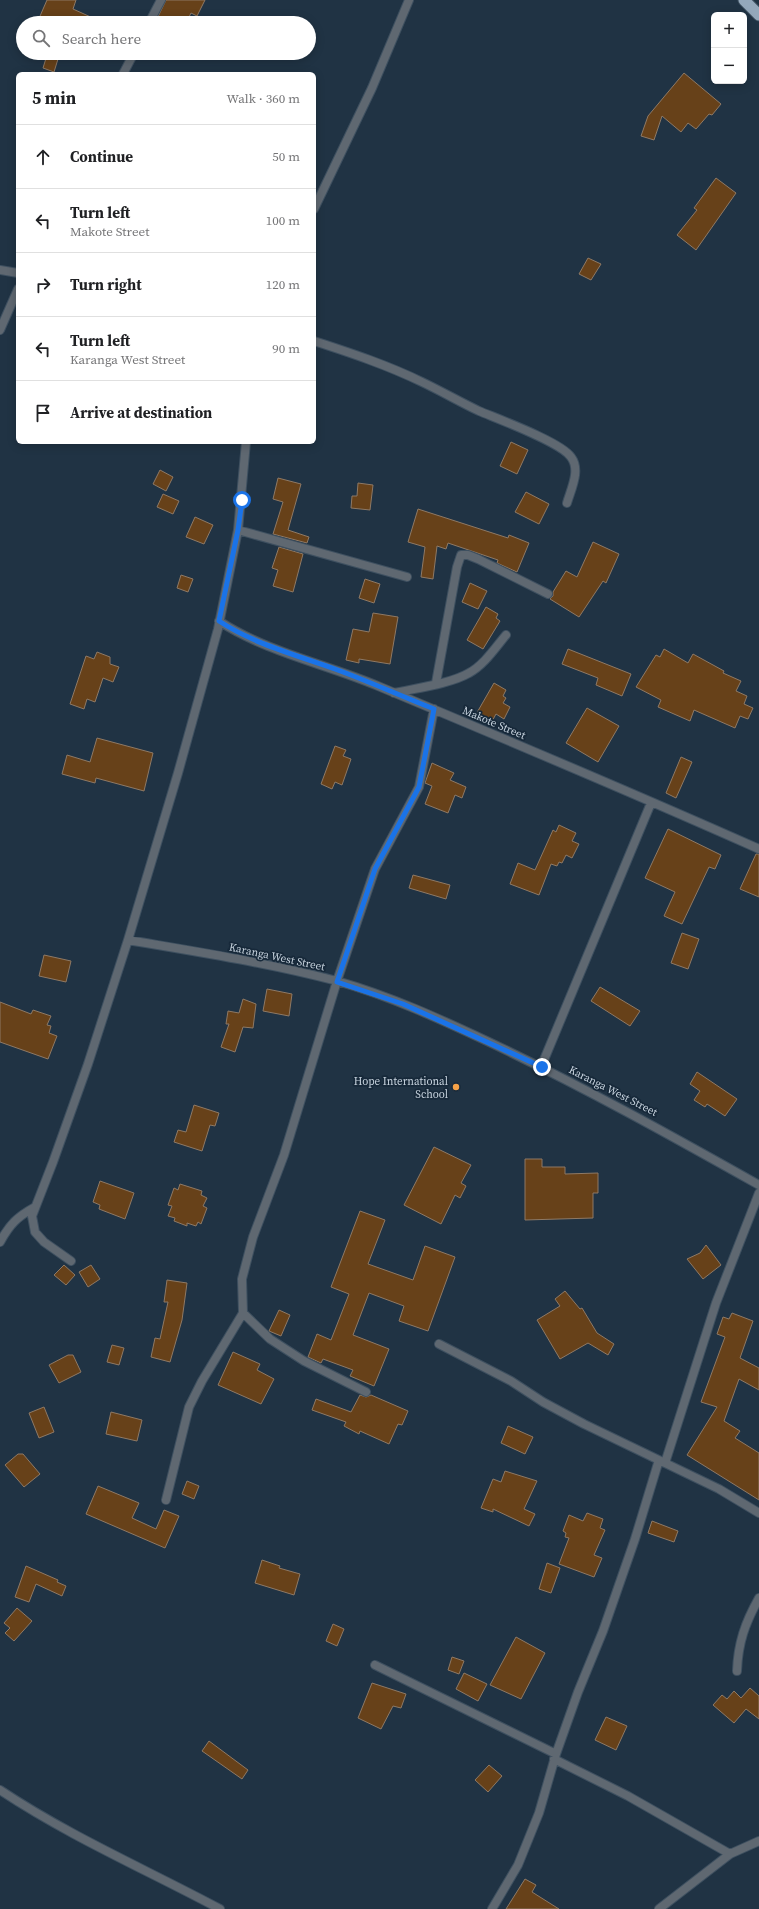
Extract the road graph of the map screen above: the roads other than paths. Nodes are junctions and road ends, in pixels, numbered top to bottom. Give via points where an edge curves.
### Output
1 (161, 0) edge
2 (409, 0) edge
3 (744, 0) edge
4 (759, 15) edge
5 (153, 16) edge
6 (130, 60) edge
7 (124, 72) edge
8 (316, 205) edge
9 (0, 270) edge
10 (16, 273) edge
11 (16, 294) edge
12 (0, 330) edge
13 (316, 342) edge
14 (246, 444) edge
15 (567, 503) dead end
16 (238, 530) junction
17 (407, 577) dead end
18 (548, 594) dead end
19 (219, 621) junction
20 (506, 635) dead end
21 (436, 683) junction
22 (393, 693) junction
23 (434, 709) junction
24 (651, 802) junction
25 (759, 849) edge
26 (128, 940) junction
27 (337, 982) junction
28 (542, 1067) junction
29 (759, 1185) edge
30 (759, 1193) edge
31 (35, 1207) junction
32 (0, 1242) edge
33 (71, 1260) dead end
34 (243, 1313) junction
35 (438, 1344) dead end
36 (366, 1392) dead end
37 (662, 1461) junction
38 (166, 1500) dead end
39 (759, 1513) edge
40 (759, 1598) edge
41 (375, 1665) dead end
42 (737, 1672) dead end
43 (555, 1757) junction
44 (0, 1790) edge
45 (759, 1841) edge
46 (730, 1854) junction
47 (220, 1909) edge
48 (492, 1909) edge
49 (660, 1909) edge

1 - 5 street
2 - 8 street via 372,88
3 - 4 highway
6 - 7 street
9 - 10 street
11 - 12 street
13 - 15 street via 359,355 561,448 571,457 576,470
14 - 16 street
16 - 17 street
16 - 19 street
18 - 21 street via 478,559 468,555 461,556
19 - 22 street, Makote Street via 267,645
19 - 26 street via 178,773
20 - 21 street via 480,665 469,673 453,680
21 - 22 street
22 - 23 street, Makote Street
23 - 24 street, Makote Street
23 - 27 street via 419,787 375,869
24 - 25 street, Makote Street
24 - 28 street
26 - 27 street, Karanga West Street via 250,962
26 - 31 street via 83,1078
27 - 28 street, Karanga West Street via 403,1004
27 - 34 street via 284,1155 253,1237 242,1279
28 - 29 street, Karanga West Street via 647,1121
30 - 37 street via 716,1303
31 - 32 street via 9,1226
31 - 33 street via 32,1216 35,1232 44,1242
34 - 36 street via 270,1339 304,1361
34 - 38 street via 189,1407
35 - 37 street via 511,1381 584,1424
37 - 39 street via 719,1489
37 - 43 street via 603,1631
40 - 42 street via 744,1630 738,1651
41 - 43 street
43 - 46 street
43 - 48 street via 539,1813 518,1865
44 - 47 street via 86,1840
45 - 46 street
46 - 49 street

